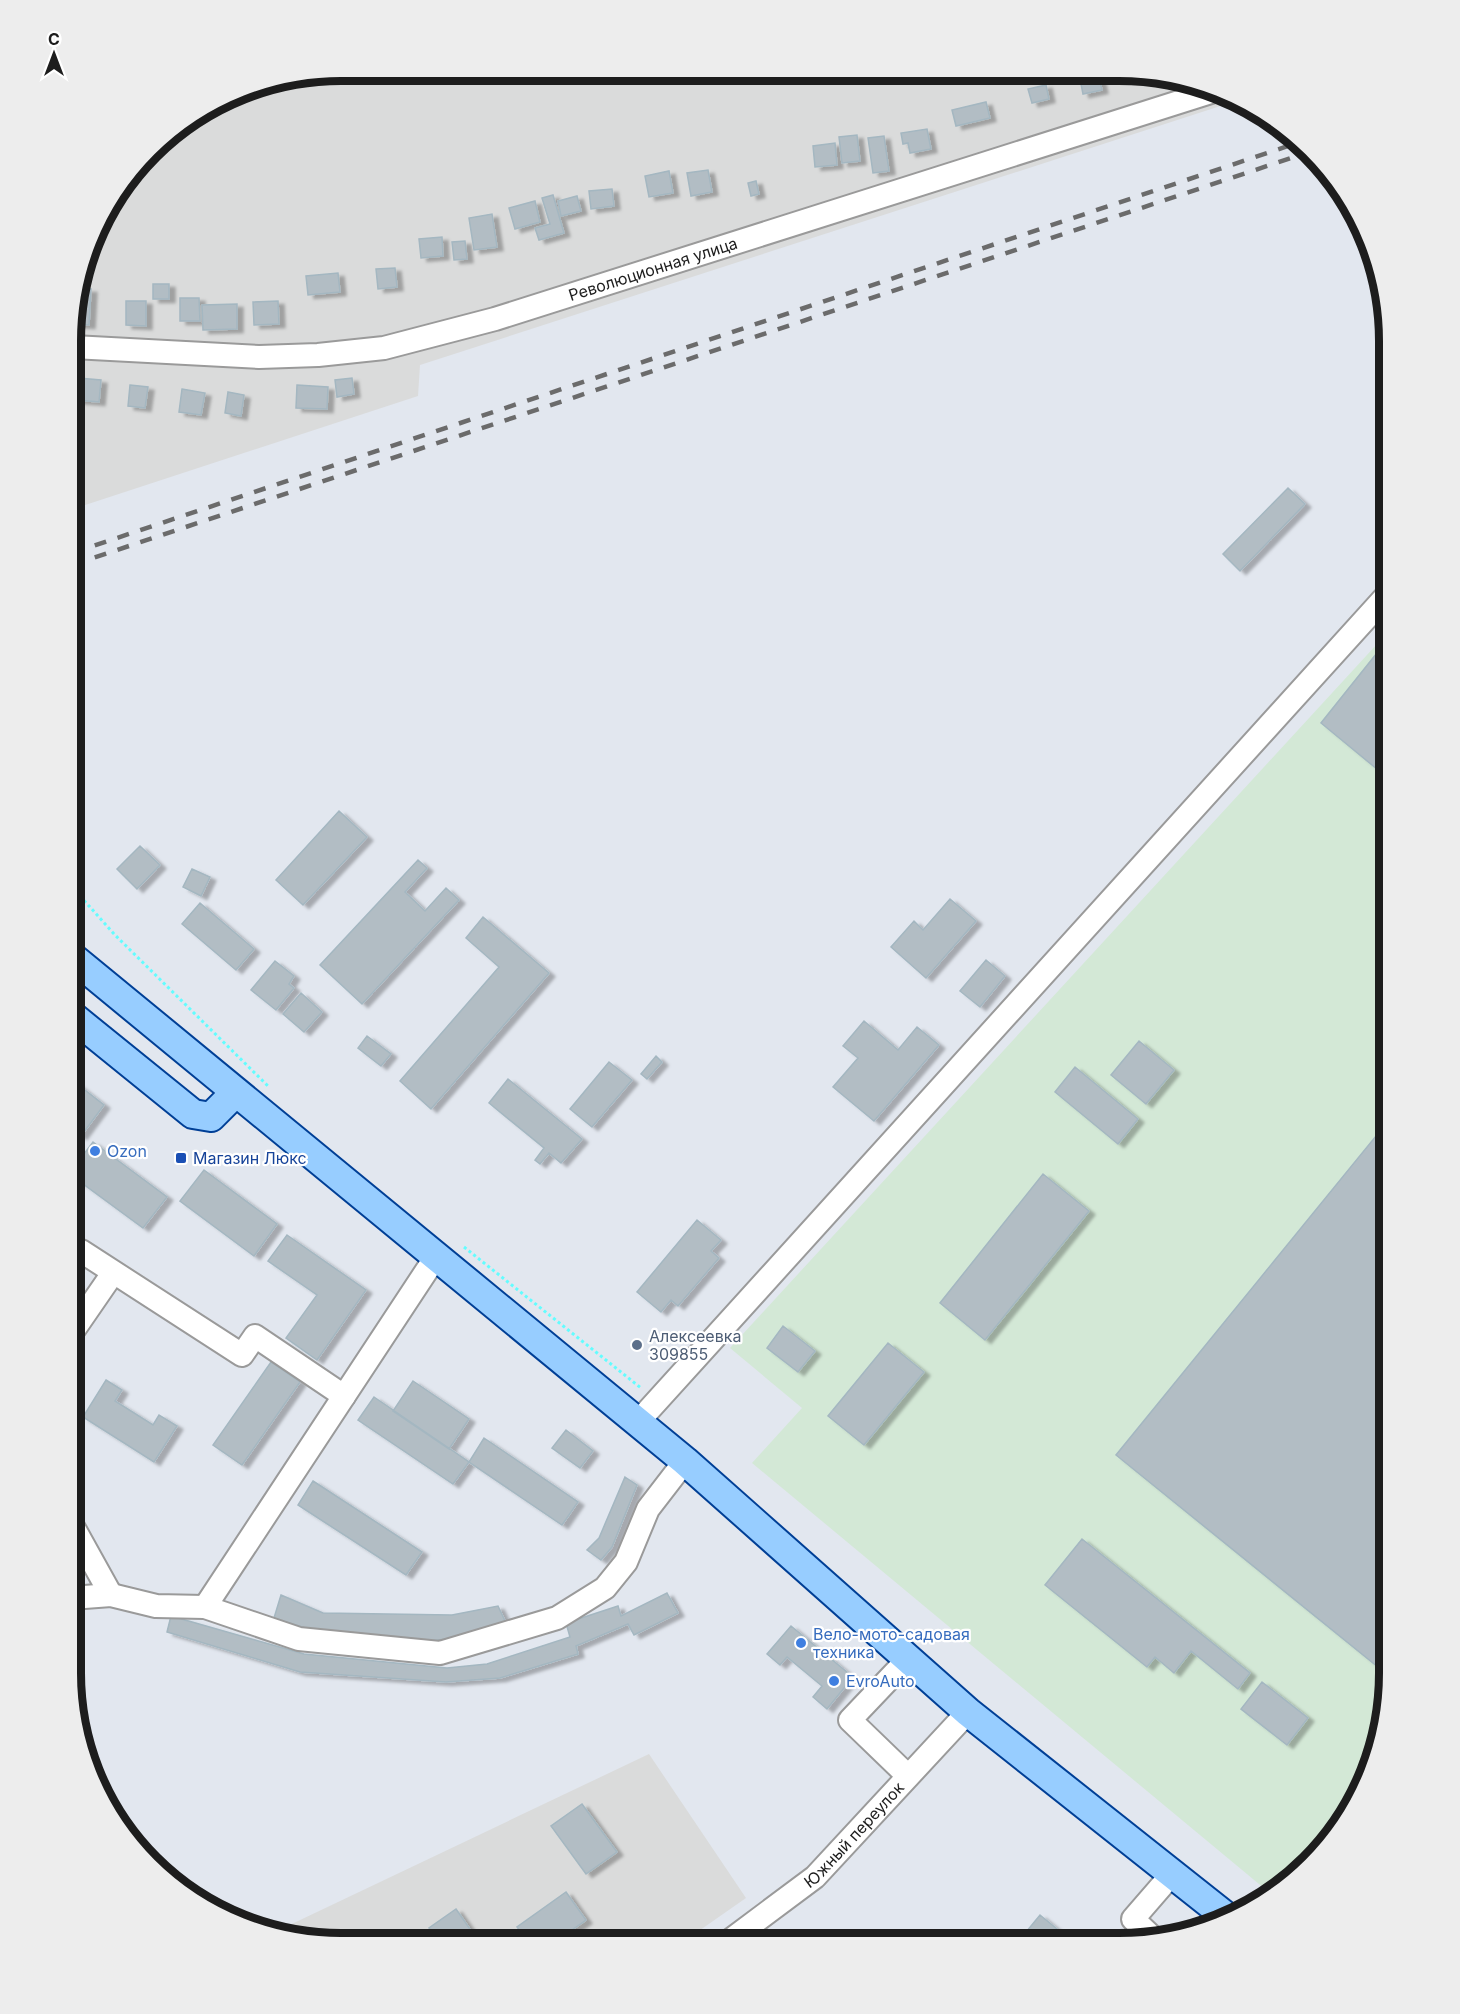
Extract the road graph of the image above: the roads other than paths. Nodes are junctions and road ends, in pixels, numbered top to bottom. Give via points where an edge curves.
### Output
1 (1202, 95) edge
2 (81, 347) edge
3 (1379, 604) edge
4 (81, 965) edge
5 (81, 1023) edge
6 (235, 1093) junction
7 (447, 1250) junction
8 (81, 1251) dead end
9 (113, 1273) junction
10 (81, 1319) edge
11 (344, 1396) junction
12 (637, 1423) junction
13 (685, 1461) junction
14 (81, 1541) edge
15 (111, 1595) junction
16 (81, 1597) edge
17 (205, 1607) junction
18 (908, 1659) junction
19 (968, 1712) junction
20 (908, 1776) junction
21 (1172, 1874) junction
22 (1221, 1912) edge
23 (1146, 1931) edge
24 (740, 1933) edge

1 - 2 street, Революционная улица via 495,319 384,348 259,357
3 - 12 street
4 - 6 main road
5 - 6 main road via 193,1114 211,1117
6 - 7 main road
7 - 11 street
7 - 12 main road
8 - 9 street
9 - 10 street
9 - 11 street via 242,1355 255,1336
11 - 17 street
12 - 13 main road
13 - 17 street via 648,1509 626,1562 605,1588 557,1618 440,1653 299,1640
13 - 18 main road
14 - 15 street
15 - 16 street
15 - 17 street via 156,1606
18 - 19 main road
18 - 20 street via 850,1720
19 - 20 street, Южный переулок
19 - 21 main road
20 - 24 street, Южный переулок via 814,1877
21 - 22 main road
21 - 23 street via 1133,1919

